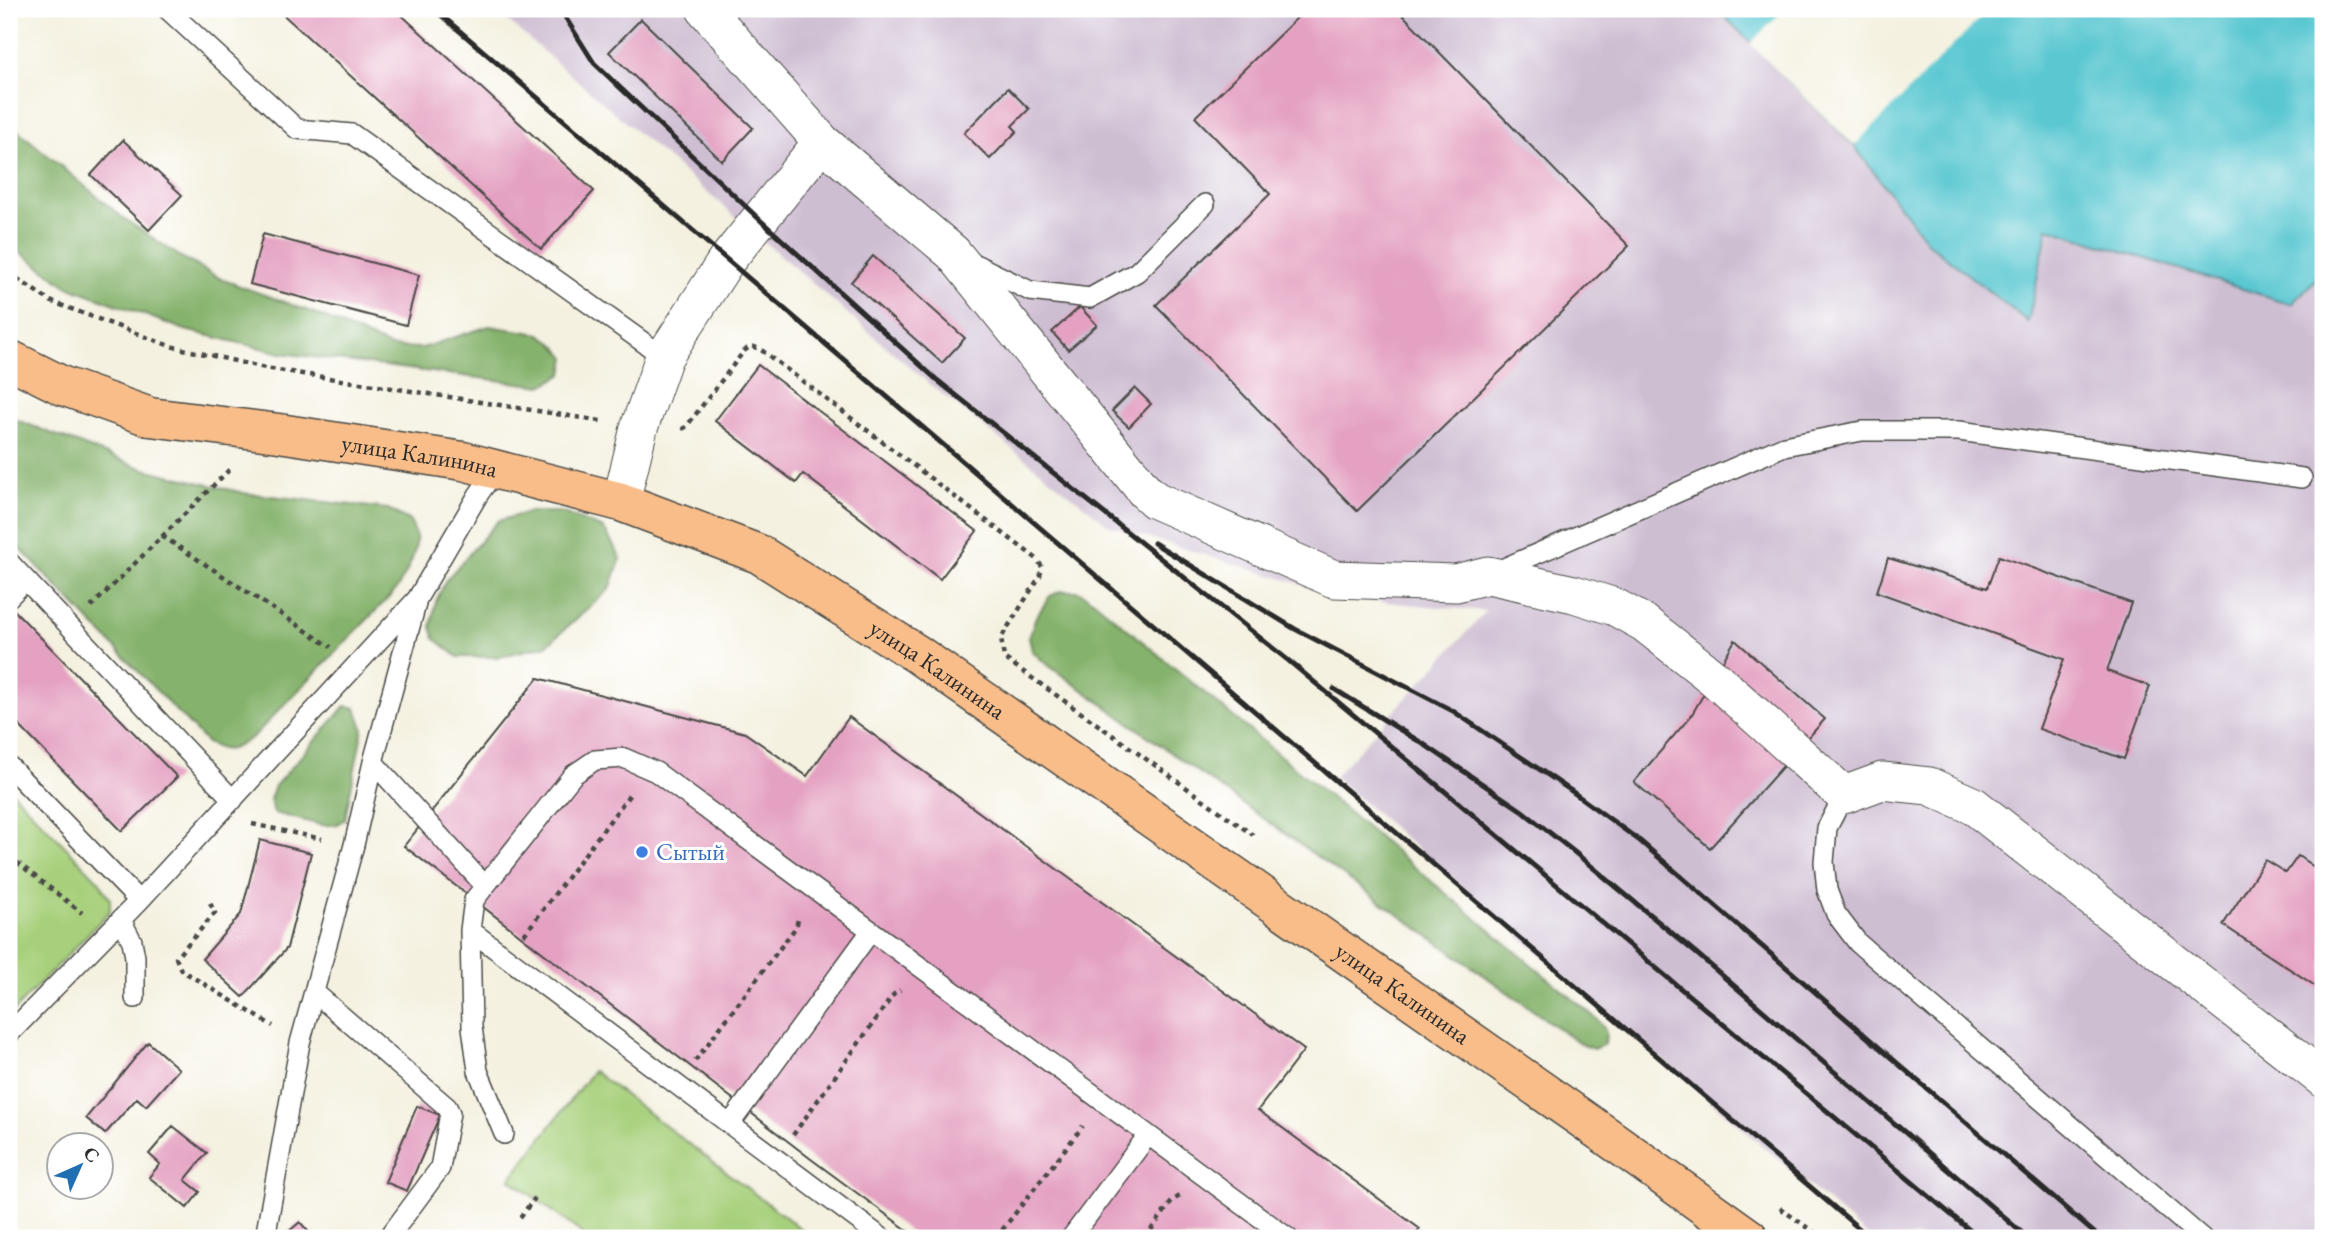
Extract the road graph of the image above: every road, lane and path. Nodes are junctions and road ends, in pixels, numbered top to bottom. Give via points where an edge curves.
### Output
1 (167, 9) edge
2 (705, 9) edge
3 (822, 142) junction
4 (1205, 204) dead end
5 (953, 253) junction
6 (664, 357) junction
7 (9, 359) edge
8 (231, 468) dead end
9 (497, 468) junction
10 (2302, 478) dead end
11 (621, 502) junction
12 (162, 536) junction
13 (9, 562) edge
14 (1488, 575) junction
15 (26, 580) junction
16 (116, 582) dead end
17 (9, 597) edge
18 (417, 600) junction
19 (358, 664) junction
20 (373, 762) junction
21 (9, 766) edge
22 (636, 790) dead end
23 (1844, 795) junction
24 (233, 800) junction
25 (250, 823) dead end
26 (354, 845) junction
27 (9, 856) edge
28 (485, 886) junction
29 (139, 901) junction
30 (210, 903) dead end
31 (798, 910) dead end
32 (114, 927) junction
33 (470, 930) junction
34 (871, 931) junction
35 (507, 958) junction
36 (904, 987) dead end
37 (314, 992) junction
38 (135, 998) dead end
39 (9, 1034) edge
40 (300, 1043) junction
41 (2323, 1079) edge
42 (677, 1084) junction
43 (1086, 1117) dead end
44 (730, 1124) junction
45 (504, 1134) dead end
46 (1148, 1135) junction
47 (776, 1158) junction
48 (535, 1198) dead end
49 (1190, 1198) dead end
50 (520, 1217) dead end
51 (389, 1237) edge
52 (265, 1238) edge
53 (882, 1238) edge
54 (996, 1238) edge
55 (1071, 1238) edge
56 (1145, 1238) edge
57 (1288, 1238) edge
58 (1749, 1238) edge
59 (2202, 1238) edge

1 - 6 lane via 297,129 352,134
2 - 3 street
3 - 5 street
3 - 6 street via 726,261
4 - 5 lane via 1137,272 1090,298 1030,291
5 - 14 street via 1155,500 1334,579 1456,583
6 - 11 street via 639,428
7 - 9 main road, улица Калинина via 63,386 150,417
8 - 12 path
9 - 11 main road, улица Калинина
9 - 18 lane
10 - 14 lane via 1959,431 1862,431 1784,446
11 - 58 main road, улица Калинина via 759,554 917,654
12 - 16 path
12 - 19 path
13 - 15 lane
14 - 23 street via 1574,594 1615,607 1644,623 1714,678
15 - 17 lane
15 - 24 lane
18 - 19 lane
18 - 20 lane
19 - 24 lane
20 - 26 lane
20 - 28 lane
21 - 29 lane
22 - 35 path
23 - 41 street via 1882,780 1928,786 1974,806
23 - 59 lane via 1827,828 1825,871 1836,914 1858,943
24 - 29 lane
25 - 26 path
26 - 37 lane
27 - 32 path
28 - 33 lane via 474,900
28 - 34 lane via 573,775 595,760 624,758 656,772
29 - 32 lane
30 - 40 path via 215,913 176,958 181,970
31 - 42 path via 796,927
32 - 38 lane via 132,941
32 - 39 lane
33 - 35 lane
33 - 45 lane via 472,1027 478,1070
34 - 44 lane
34 - 46 lane
35 - 42 lane
36 - 47 path via 894,994
37 - 40 lane
37 - 51 lane via 450,1113 440,1168
40 - 52 lane
42 - 44 lane
43 - 54 path
44 - 47 lane
46 - 55 lane
46 - 57 lane
47 - 53 lane
48 - 50 path
49 - 56 path via 1173,1200

